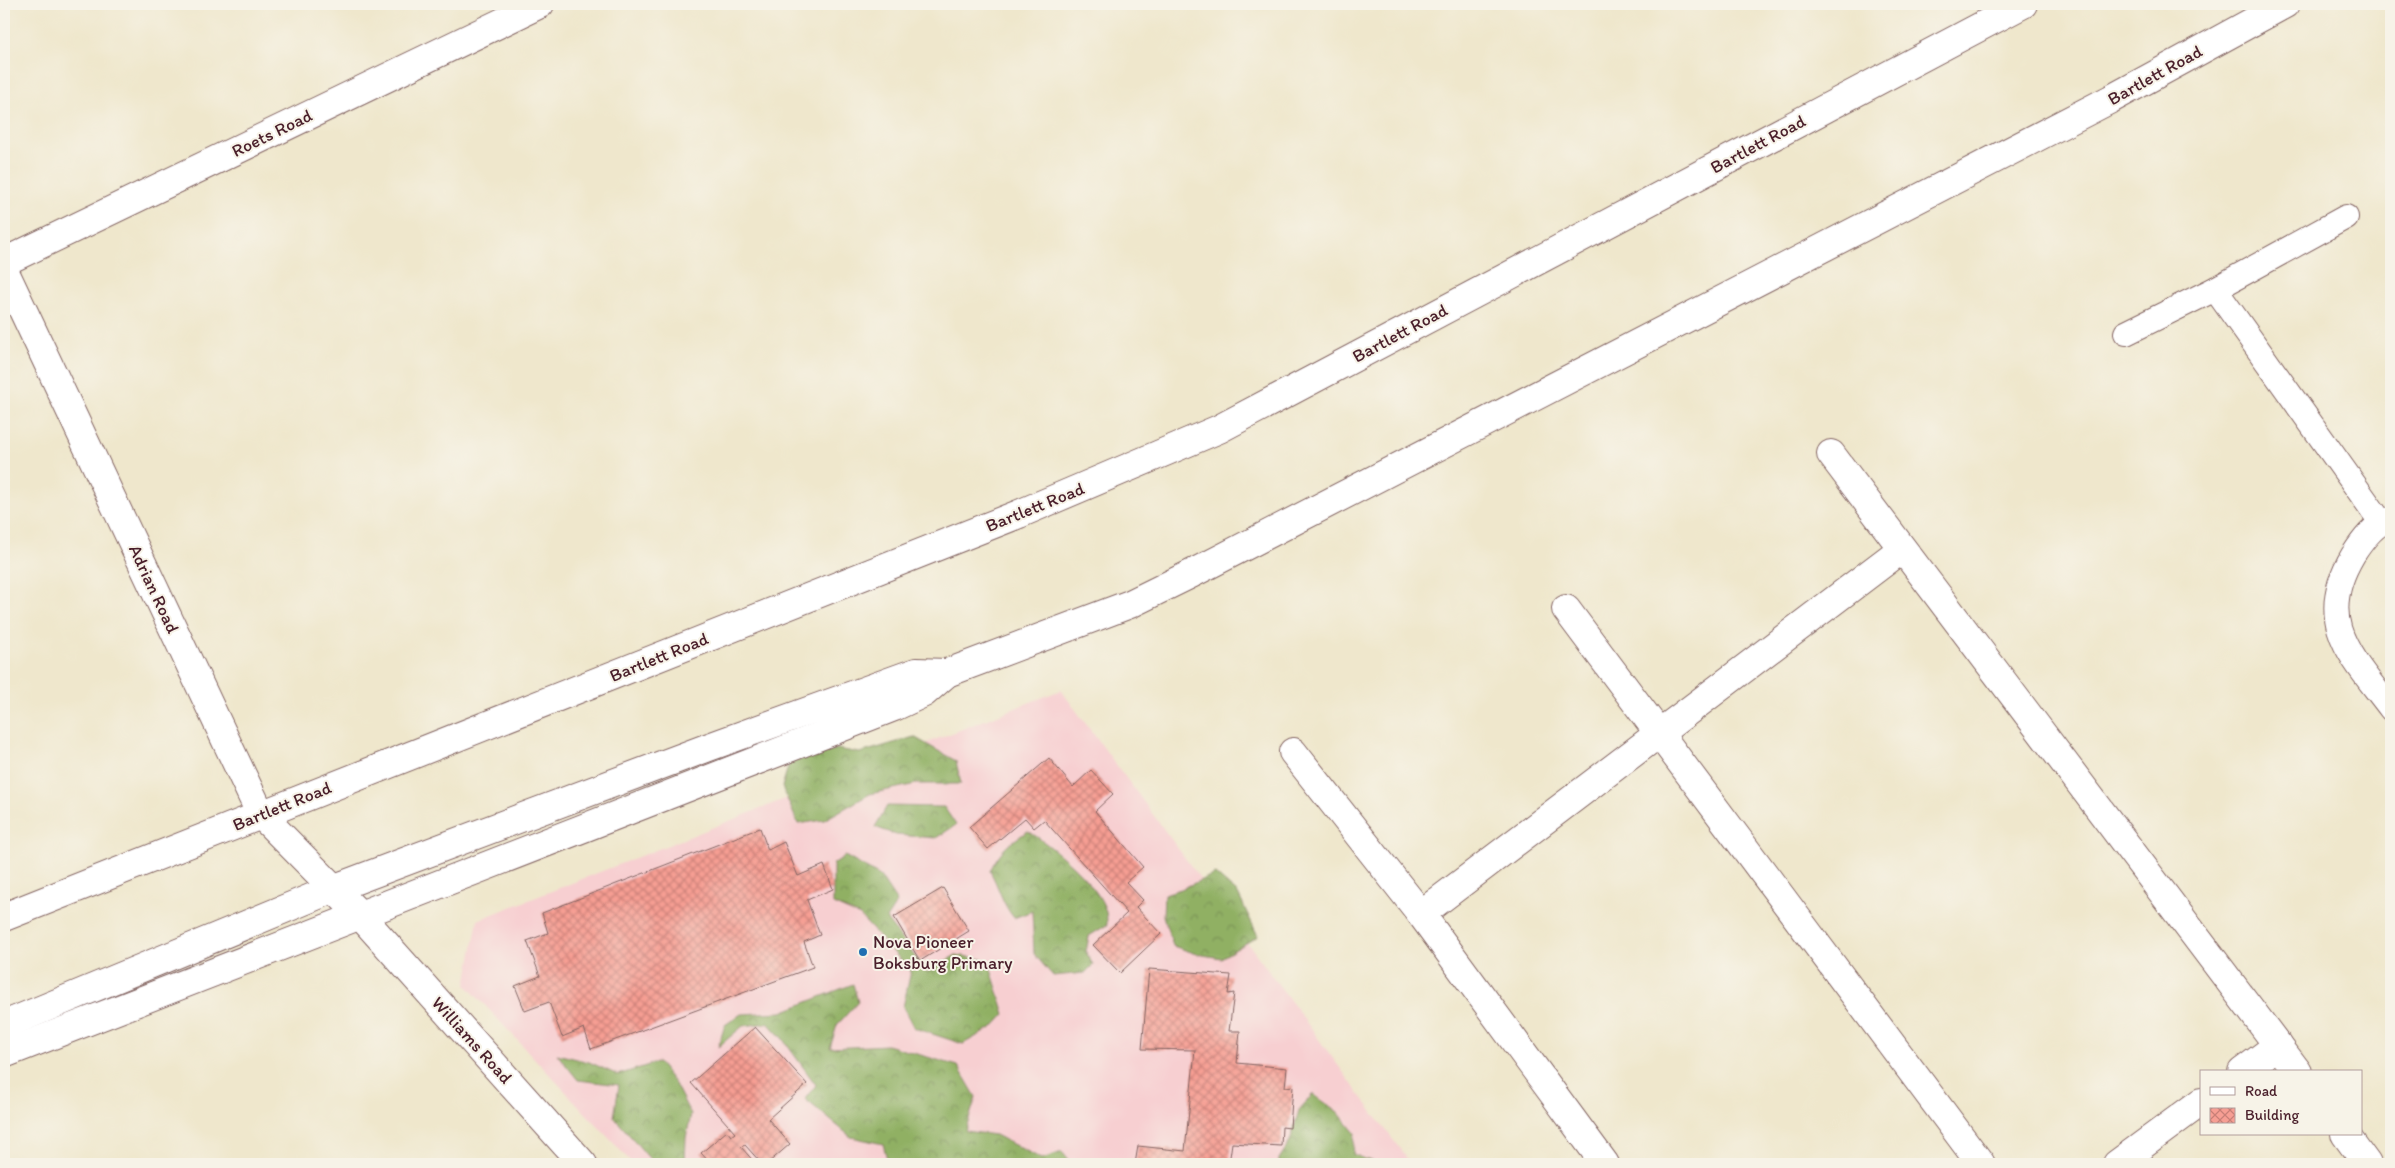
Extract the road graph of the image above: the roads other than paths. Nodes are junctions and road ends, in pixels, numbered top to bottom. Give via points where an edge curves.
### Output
1 (540, 4) edge
2 (2023, 4) edge
3 (2285, 4) edge
4 (2346, 217) dead end
5 (4, 262) edge
6 (4, 270) edge
7 (2215, 289) junction
8 (2126, 333) dead end
9 (1831, 454) dead end
10 (2386, 520) edge
11 (1902, 548) junction
12 (1566, 609) dead end
13 (947, 673) junction
14 (2391, 709) edge
15 (1658, 734) junction
16 (1293, 752) dead end
17 (261, 815) junction
18 (335, 888) junction
19 (1421, 914) junction
20 (360, 915) junction
21 (4, 917) edge
22 (4, 1025) edge
23 (2278, 1045) junction
24 (4, 1054) edge
25 (2245, 1070) edge
26 (2297, 1070) edge
27 (2200, 1103) edge
28 (2346, 1136) edge
29 (583, 1164) edge
30 (1605, 1164) edge
31 (1981, 1164) edge
32 (2117, 1164) edge
33 (2367, 1164) edge

1 - 5 street, Roets Road
2 - 17 street, Bartlett Road via 1219,429 1028,510
3 - 13 street, Bartlett Road via 2102,104 1192,574 1130,604
4 - 7 lane
6 - 17 street, Adrian Road
7 - 8 lane
7 - 10 lane
9 - 11 street
10 - 14 lane via 2356,550 2345,568 2336,603 2336,622 2343,641
11 - 15 street
11 - 23 street
12 - 15 street
13 - 18 street, Bartlett Road via 916,672 887,682
13 - 20 street, Bartlett Road via 924,693 894,707
15 - 19 street
15 - 31 street
16 - 19 street
17 - 18 street, Adrian Road
17 - 21 street, Bartlett Road
18 - 20 street, Williams Road
18 - 22 street, Bartlett Road
19 - 30 street
20 - 24 street, Bartlett Road
20 - 29 street, Williams Road
23 - 25 street
23 - 26 street
27 - 32 street
28 - 33 street

